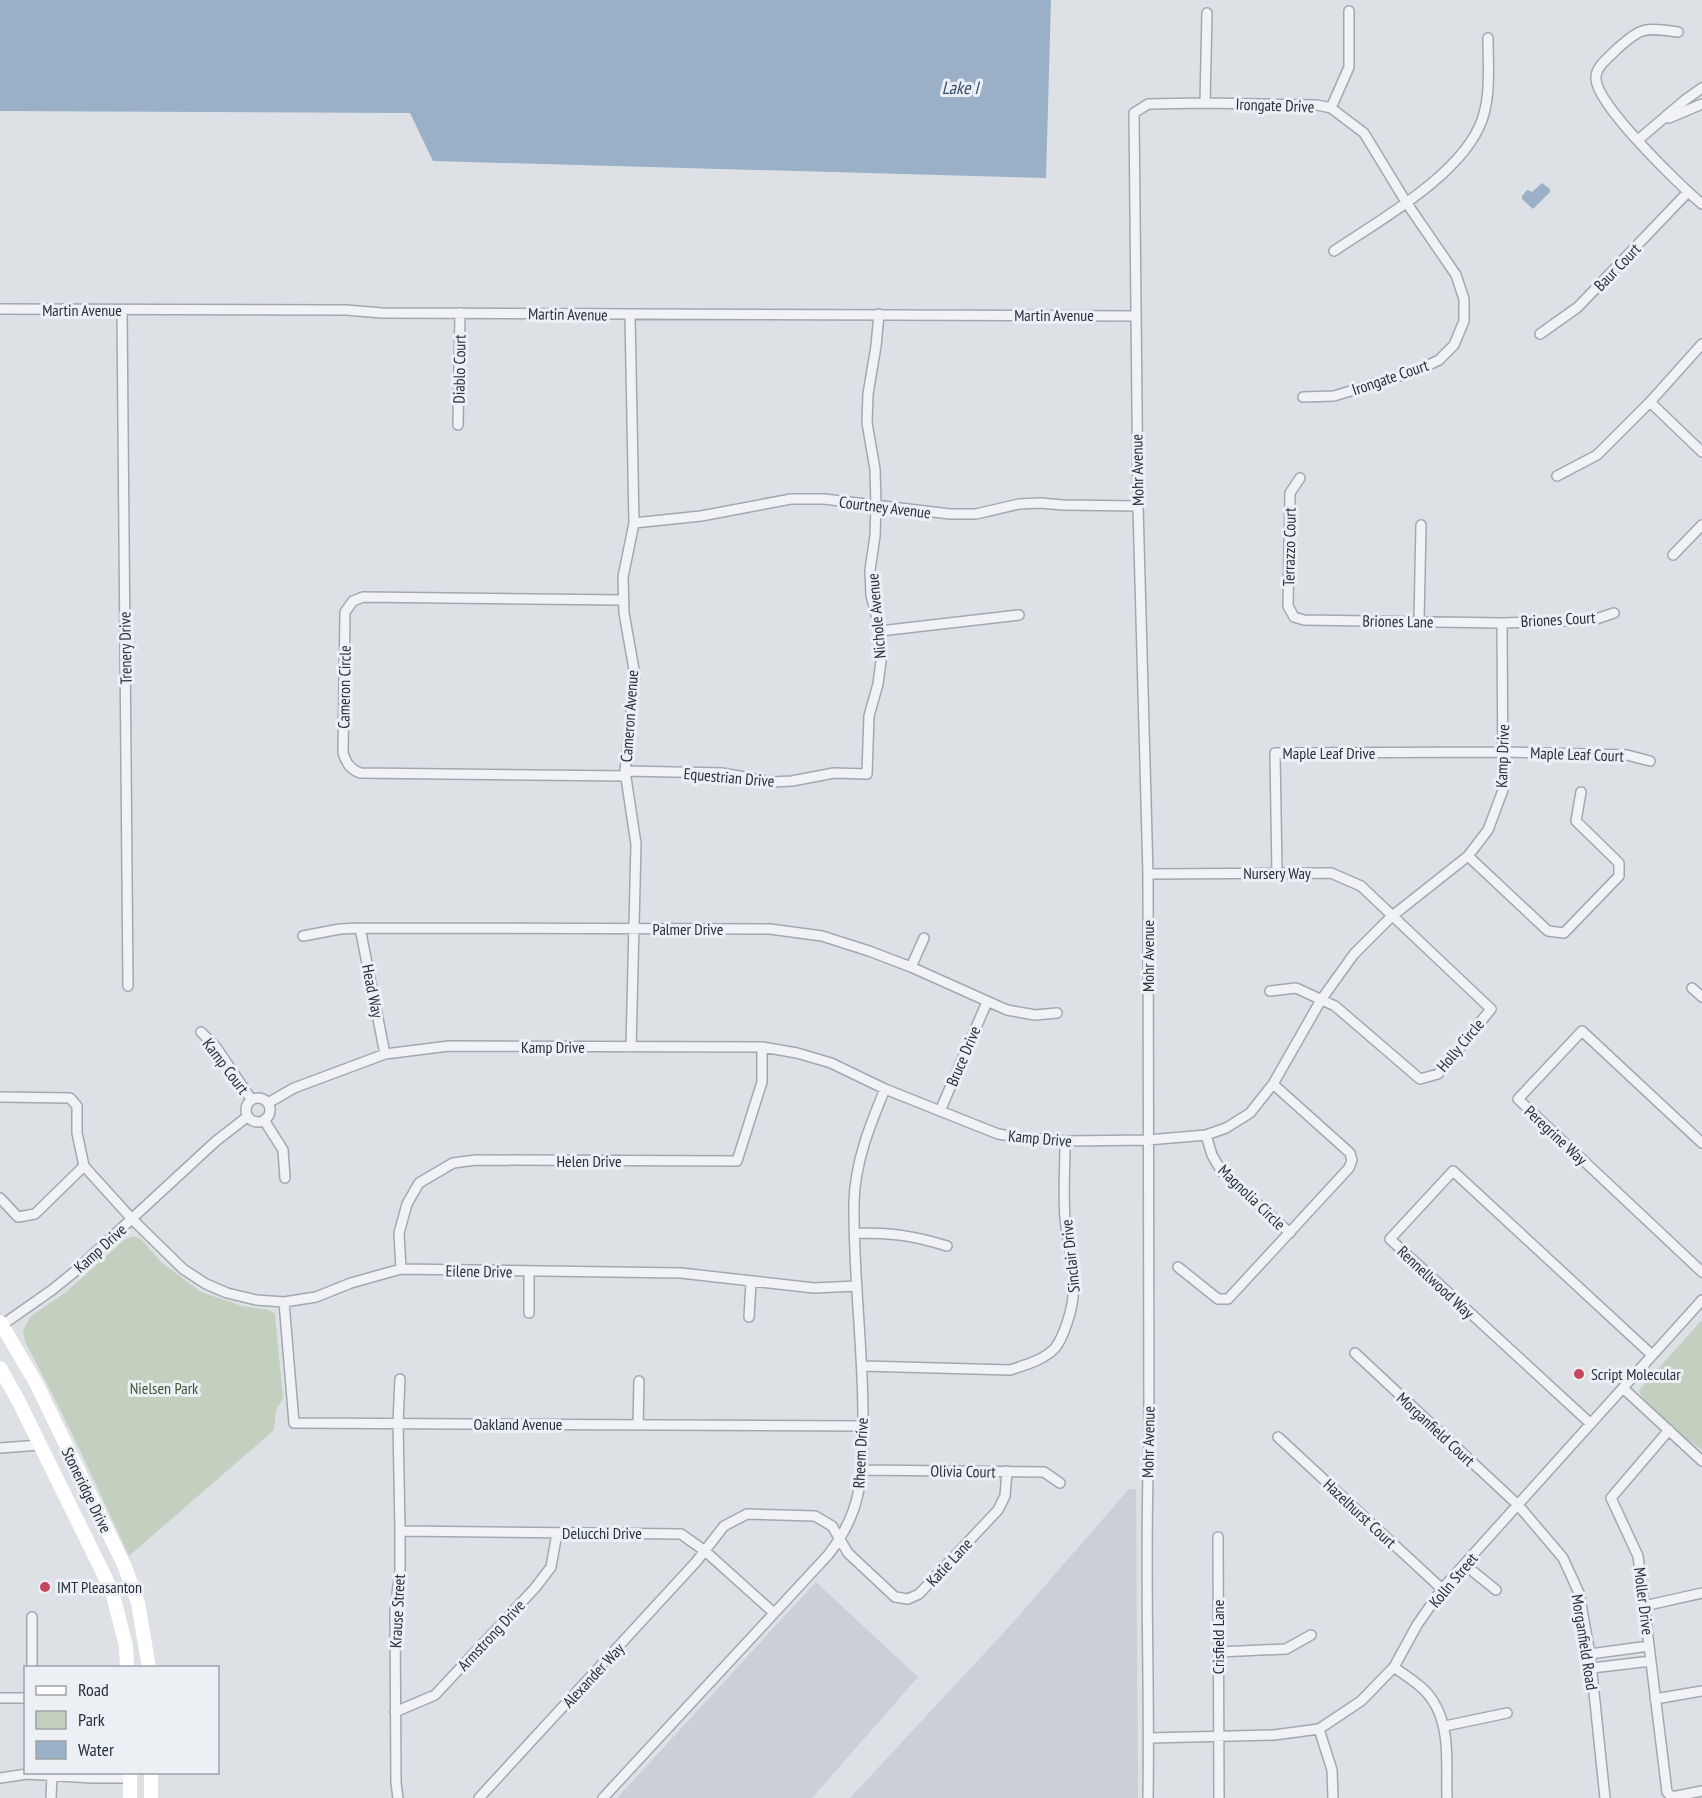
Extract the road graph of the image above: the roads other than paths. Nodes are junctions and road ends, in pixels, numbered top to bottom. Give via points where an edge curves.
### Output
1 (1349, 11) dead end
2 (1207, 13) dead end
3 (1678, 32) dead end
4 (1488, 38) dead end
5 (1702, 88) edge
6 (1205, 103) junction
7 (1702, 104) edge
8 (1331, 108) junction
9 (1134, 113) joint
10 (1661, 121) junction
11 (1638, 140) junction
12 (1688, 192) junction
13 (1406, 202) junction
14 (1702, 204) edge
15 (1334, 251) dead end
16 (0, 309) edge
17 (122, 311) junction
18 (460, 313) junction
19 (879, 314) junction
20 (630, 315) junction
21 (1136, 316) junction
22 (1540, 334) dead end
23 (1702, 344) edge
24 (1303, 397) dead end
25 (1650, 402) junction
26 (458, 425) dead end
27 (1702, 452) edge
28 (1557, 476) dead end
29 (1300, 478) dead end
30 (876, 505) junction
31 (1138, 506) junction
32 (634, 523) junction
33 (1421, 525) dead end
34 (1702, 525) edge
35 (1673, 555) dead end
36 (623, 600) junction
37 (1614, 613) dead end
38 (1019, 615) dead end
39 (1294, 617) joint
40 (1419, 621) junction
41 (1502, 622) junction
42 (880, 631) junction
43 (1504, 752) junction
44 (1650, 761) dead end
45 (626, 774) junction
46 (867, 774) joint
47 (1581, 792) dead end
48 (1468, 856) junction
49 (1277, 873) junction
50 (1148, 874) junction
51 (1391, 917) junction
52 (360, 928) junction
53 (634, 928) junction
54 (303, 936) dead end
55 (924, 938) dead end
56 (911, 967) junction
57 (128, 986) dead end
58 (1692, 988) dead end
59 (1270, 991) dead end
60 (1702, 997) edge
61 (1321, 1000) junction
62 (987, 1002) junction
63 (1057, 1012) dead end
64 (201, 1032) dead end
65 (631, 1047) junction
66 (762, 1047) junction
67 (385, 1054) junction
68 (1273, 1084) junction
69 (885, 1089) junction
70 (0, 1097) edge
71 (251, 1100) junction
72 (268, 1103) junction
73 (940, 1111) junction
74 (247, 1117) junction
75 (264, 1120) junction
76 (1206, 1135) junction
77 (1148, 1140) junction
78 (1065, 1141) junction
79 (1702, 1143) edge
80 (84, 1166) junction
81 (285, 1178) dead end
82 (0, 1198) edge
83 (132, 1219) junction
84 (855, 1233) junction
85 (1290, 1233) junction
86 (947, 1246) dead end
87 (1178, 1267) dead end
88 (401, 1269) junction
89 (529, 1271) junction
90 (1702, 1272) edge
91 (751, 1281) junction
92 (857, 1286) junction
93 (1702, 1300) edge
94 (284, 1302) junction
95 (529, 1313) dead end
96 (749, 1317) dead end
97 (1, 1323) edge
98 (1354, 1353) dead end
99 (1652, 1355) junction
100 (863, 1366) junction
101 (0, 1368) edge
102 (400, 1379) dead end
103 (639, 1381) dead end
104 (1624, 1389) junction
105 (398, 1423) junction
106 (1591, 1424) junction
107 (638, 1425) junction
108 (863, 1426) junction
109 (1669, 1430) junction
110 (1278, 1437) dead end
111 (40, 1445) junction
112 (0, 1448) edge
113 (1702, 1461) edge
114 (862, 1470) junction
115 (1007, 1471) junction
116 (1060, 1483) dead end
117 (1518, 1505) junction
118 (400, 1531) junction
119 (556, 1533) junction
120 (1218, 1537) dead end
121 (840, 1539) junction
122 (705, 1551) junction
123 (1465, 1565) junction
124 (1442, 1589) junction
125 (1496, 1590) dead end
126 (1702, 1593) edge
127 (1644, 1606) junction
128 (774, 1613) junction
129 (32, 1617) dead end
130 (1311, 1635) dead end
131 (1649, 1646) junction
132 (1218, 1652) junction
133 (1590, 1654) junction
134 (1651, 1661) junction
135 (32, 1666) edge
136 (128, 1666) edge
137 (149, 1666) edge
138 (1394, 1667) junction
139 (1592, 1668) junction
140 (1702, 1691) edge
141 (0, 1698) edge
142 (24, 1698) edge
143 (1655, 1699) junction
144 (395, 1712) junction
145 (1507, 1713) dead end
146 (1445, 1726) junction
147 (1319, 1729) junction
148 (1149, 1738) junction
149 (1219, 1738) junction
150 (151, 1774) edge
151 (130, 1775) edge
152 (52, 1776) junction
153 (0, 1778) edge
154 (1702, 1791) edge
155 (1672, 1797) edge
156 (51, 1798) edge
157 (129, 1798) edge
158 (151, 1798) edge
159 (398, 1798) edge
160 (479, 1798) edge
161 (603, 1798) edge
162 (1148, 1798) edge
163 (1219, 1798) edge
164 (1333, 1798) edge
165 (1447, 1798) edge
166 (1605, 1798) edge

1 - 8 street via 1349,67
2 - 6 street
3 - 11 street via 1650,28 1635,32 1598,70 1600,90
4 - 13 street via 1486,102 1471,142 1444,173
5 - 10 street
6 - 8 street, Irongate Drive
6 - 9 street, Irongate Drive via 1148,104
7 - 10 street
8 - 13 street, Irongate Drive via 1364,133
9 - 21 street, Mohr Avenue
10 - 11 street
11 - 12 street
12 - 14 street
12 - 22 street, Baur Court via 1578,307
13 - 15 street
13 - 24 street, Irongate Court via 1456,276 1464,299 1464,321 1454,345 1439,360 1416,371 1334,396
16 - 17 street, Martin Avenue
17 - 18 street, Martin Avenue
17 - 57 street, Trenery Drive
18 - 20 street, Martin Avenue
18 - 26 street, Diablo Court
19 - 20 street, Martin Avenue
19 - 21 street, Martin Avenue
19 - 30 street, Nichole Avenue via 867,423
20 - 32 street, Cameron Avenue
21 - 31 street, Mohr Avenue
23 - 25 street
25 - 27 street
25 - 28 street via 1597,455
29 - 39 street, Terrazzo Court via 1290,493 1288,606
30 - 31 street, Courtney Avenue via 950,514 976,514 1040,502
30 - 32 street, Courtney Avenue via 791,499 701,516
30 - 42 street, Nichole Avenue via 870,570 871,595
31 - 50 street, Mohr Avenue
32 - 36 street, Cameron Avenue via 623,576
33 - 40 street
34 - 35 street
36 - 45 street, Cameron Avenue via 634,675
36 - 45 street, Cameron Circle via 363,597 353,601 345,612 343,753 347,764 360,773
37 - 41 street, Briones Court via 1593,620
38 - 42 street
39 - 40 street, Briones Lane
40 - 41 street, Briones Lane
41 - 43 street, Kamp Drive
42 - 46 street, Nichole Avenue via 881,661 869,716
43 - 44 street, Maple Leaf Court via 1627,755
43 - 48 street, Kamp Drive via 1503,790 1488,830
43 - 49 street, Maple Leaf Drive via 1275,753
45 - 46 street, Equestrian Drive via 722,773 772,782 834,773
45 - 53 street, Cameron Avenue via 636,844
47 - 48 street via 1576,821 1619,863 1619,876 1564,933 1548,931
48 - 51 street, Kamp Drive
49 - 50 street, Nursery Way
49 - 51 street, Nursery Way via 1331,873 1361,886
50 - 77 street, Mohr Avenue
51 - 61 street, Kamp Drive via 1354,954
51 - 61 street, Holly Circle via 1491,1009 1438,1074 1420,1079 1335,1006
52 - 53 street, Palmer Drive
52 - 54 street, Palmer Drive
52 - 67 street, Head Way
53 - 56 street, Palmer Drive via 770,929 822,936
53 - 65 street, Cameron Avenue
55 - 56 street
56 - 62 street, Palmer Drive
58 - 60 street
59 - 61 street via 1296,988
61 - 68 street, Kamp Drive
62 - 63 street, Palmer Drive via 1035,1015
62 - 73 street, Bruce Drive
64 - 71 street, Kamp Court via 216,1047
65 - 66 street, Kamp Drive
65 - 67 street, Kamp Drive via 449,1046
66 - 69 street, Kamp Drive via 831,1063
66 - 88 street, Helen Drive via 762,1082 737,1161 453,1163 419,1183 407,1204 399,1233
67 - 72 street, Kamp Drive via 294,1088
68 - 76 street, Kamp Drive via 1250,1113
68 - 85 street, Magnolia Circle via 1350,1153 1352,1160
69 - 73 street, Kamp Drive
69 - 84 street, Rheem Drive via 857,1170
70 - 80 street via 70,1098 78,1106
71 - 72 street via 260,1098
71 - 74 street via 245,1107
72 - 75 street via 270,1112
73 - 78 street, Kamp Drive via 998,1134
74 - 75 street via 255,1122
74 - 83 street, Kamp Drive
75 - 81 street via 283,1150
76 - 77 street, Kamp Drive
76 - 85 street, Magnolia Circle via 1222,1172
77 - 78 street, Kamp Drive
77 - 148 street, Mohr Avenue
78 - 100 street, Sinclair Drive via 1065,1219 1074,1299 1055,1347 1046,1355 1010,1370
79 - 90 street, Peregrine Way via 1582,1031 1518,1100
80 - 82 street via 35,1214 18,1217
80 - 83 street, Eilene Drive
83 - 94 street, Eilene Drive via 183,1269 206,1284 256,1300
83 - 97 street, Kamp Drive via 52,1290
84 - 86 street via 896,1233
84 - 92 street, Rheem Drive
85 - 87 street via 1228,1299 1218,1299
88 - 89 street, Eilene Drive
88 - 94 street, Eilene Drive via 316,1297
89 - 91 street, Eilene Drive via 681,1273
89 - 95 street
91 - 92 street, Eilene Drive via 814,1288
91 - 96 street
92 - 100 street, Rheem Drive
93 - 99 street, Kolln Street
94 - 105 street, Oakland Avenue via 294,1423
97 - 137 main road, Stoneridge Drive via 36,1383 125,1567 138,1603
98 - 117 street, Morganfield Court
99 - 104 street, Kolln Street
99 - 106 street, Rennellwood Way via 1453,1171 1390,1239
100 - 108 street, Rheem Drive
101 - 111 main road, Stoneridge Drive
102 - 105 street, Krause Street
103 - 107 street
104 - 106 street, Kolln Street
104 - 109 street
105 - 107 street, Oakland Avenue
105 - 118 street, Krause Street
106 - 117 street, Kolln Street
107 - 108 street, Oakland Avenue
108 - 114 street, Rheem Drive
109 - 113 street
109 - 127 street, Moller Drive via 1611,1498 1638,1556
110 - 124 street, Hazelhurst Court
111 - 112 street
111 - 136 main road, Stoneridge Drive via 112,1591
114 - 115 street, Olivia Court
114 - 121 street, Rheem Drive via 852,1516
115 - 116 street, Olivia Court via 1044,1472
115 - 121 street, Katie Lane via 1005,1496 998,1510 919,1594 908,1599 895,1596 848,1553
117 - 123 street, Kolln Street
117 - 133 street, Morganfield Road via 1563,1558 1579,1593
118 - 119 street, Delucchi Drive
118 - 144 street, Krause Street
119 - 122 street, Delucchi Drive via 681,1534
119 - 144 street, Armstrong Drive via 551,1567 535,1588 435,1695
120 - 132 street, Crisfield Lane
121 - 122 street, Alexander Way via 832,1526 815,1516 747,1514 724,1526
121 - 128 street, Rheem Drive
122 - 128 street, Delucchi Drive
122 - 160 street, Alexander Way
123 - 124 street, Kolln Street
123 - 125 street
124 - 138 street, Kolln Street
126 - 127 street
127 - 131 street, Moller Drive
128 - 161 street, Rheem Drive
129 - 135 street
130 - 132 street via 1286,1648
131 - 133 street
131 - 134 street, Moller Drive
132 - 149 street, Crisfield Lane
133 - 139 street, Morganfield Road
134 - 139 street
134 - 143 street, Moller Drive
138 - 146 street via 1433,1701
138 - 147 street, Kolln Street via 1361,1701
139 - 166 street, Morganfield Road
140 - 143 street
141 - 142 street
143 - 155 street, Moller Drive via 1667,1792
144 - 159 street, Krause Street
145 - 146 street
146 - 165 street
147 - 149 street, Kolln Street
147 - 164 street via 1332,1770
148 - 149 street, Kolln Street
148 - 162 street, Mohr Avenue
149 - 163 street, Crisfield Lane
150 - 158 main road
151 - 152 street
151 - 157 main road
152 - 153 street
152 - 156 street
154 - 155 street

